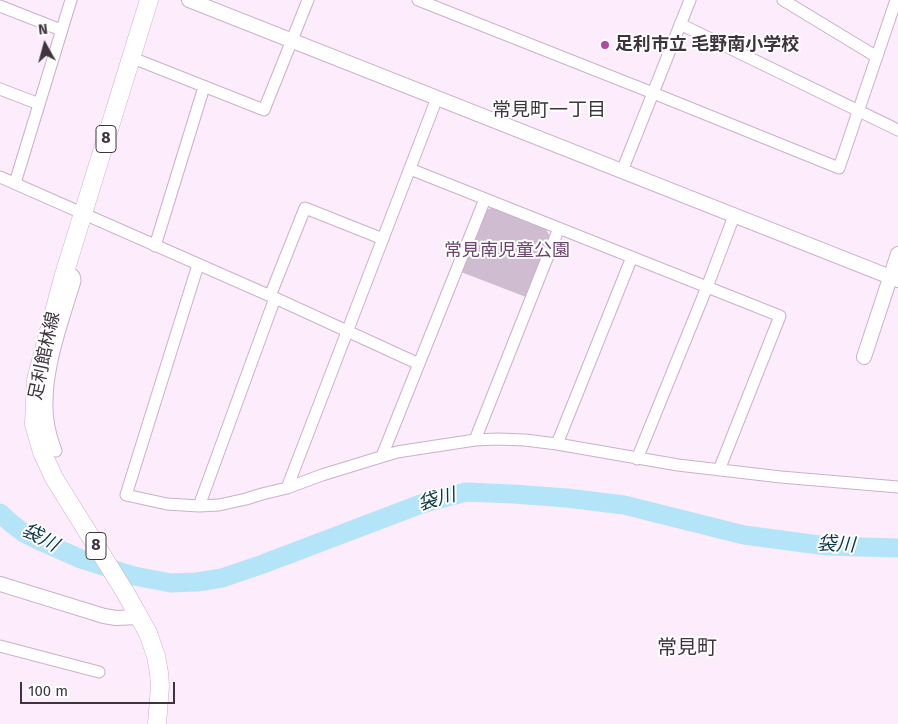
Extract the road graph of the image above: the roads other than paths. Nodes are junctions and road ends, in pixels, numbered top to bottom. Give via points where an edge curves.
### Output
1 (71, 0) edge
2 (149, 0) edge
3 (189, 0) edge
4 (308, 0) edge
5 (418, 0) edge
6 (690, 0) edge
7 (783, 0) edge
8 (896, 0) edge
9 (442, 4) edge
10 (0, 6) edge
11 (680, 24) junction
12 (61, 30) junction
13 (292, 41) junction
14 (130, 57) junction
15 (877, 57) junction
16 (204, 87) junction
17 (0, 89) edge
18 (653, 93) junction
19 (437, 98) junction
20 (39, 104) junction
21 (859, 110) junction
22 (898, 130) edge
23 (410, 169) junction
24 (622, 171) junction
25 (0, 177) edge
26 (15, 183) junction
27 (484, 199) junction
28 (83, 213) junction
29 (734, 216) junction
30 (559, 228) junction
31 (383, 239) junction
32 (155, 246) junction
33 (898, 254) edge
34 (632, 258) junction
35 (198, 265) junction
36 (66, 271) junction
37 (894, 279) edge
38 (707, 287) junction
39 (272, 297) junction
40 (348, 331) junction
41 (864, 357) dead end
42 (419, 364) junction
43 (475, 440) junction
44 (557, 444) junction
45 (56, 450) dead end
46 (382, 456) junction
47 (637, 459) junction
48 (719, 470) junction
49 (898, 487) edge
50 (287, 488) junction
51 (200, 506) junction
52 (0, 584) edge
53 (138, 615) junction
54 (0, 646) edge
55 (99, 672) dead end
56 (157, 724) edge

1 - 12 street
2 - 14 main road, 足利館林線 / 8
3 - 13 street
4 - 13 street
5 - 9 street
6 - 11 street
7 - 15 street
8 - 15 street
9 - 18 street
10 - 12 street
11 - 18 street
11 - 21 street
12 - 20 street
13 - 16 street via 264,110
13 - 19 street
14 - 16 street
14 - 28 main road, 足利館林線 / 8
15 - 21 street
16 - 32 street
17 - 20 street
18 - 21 street via 839,168
18 - 24 street
19 - 23 street
19 - 24 street
20 - 26 street
21 - 22 street
23 - 27 street
23 - 31 street
24 - 29 street
25 - 26 street
26 - 28 street
27 - 30 street
27 - 42 street
28 - 32 street
28 - 36 main road, 足利館林線 / 8
29 - 37 street
29 - 38 street
30 - 34 street
30 - 43 street
31 - 39 street via 305,208
31 - 40 street
32 - 35 street
33 - 37 street
34 - 38 street
34 - 44 street
35 - 39 street
35 - 51 street via 126,495 153,502
36 - 45 street via 75,276 76,281 54,353 46,402
36 - 53 main road, 足利館林線 / 8 via 36,380 34,424 54,478
37 - 41 street
38 - 47 street
38 - 48 street via 780,316
39 - 40 street
39 - 51 street
40 - 42 street
40 - 50 street
42 - 46 street
43 - 44 street via 512,439
43 - 46 street
44 - 47 street
46 - 50 street
47 - 48 street
48 - 49 street
50 - 51 street via 232,502
52 - 53 street via 104,616
53 - 56 main road, 足利館林線 / 8 via 156,656 160,686
54 - 55 street

